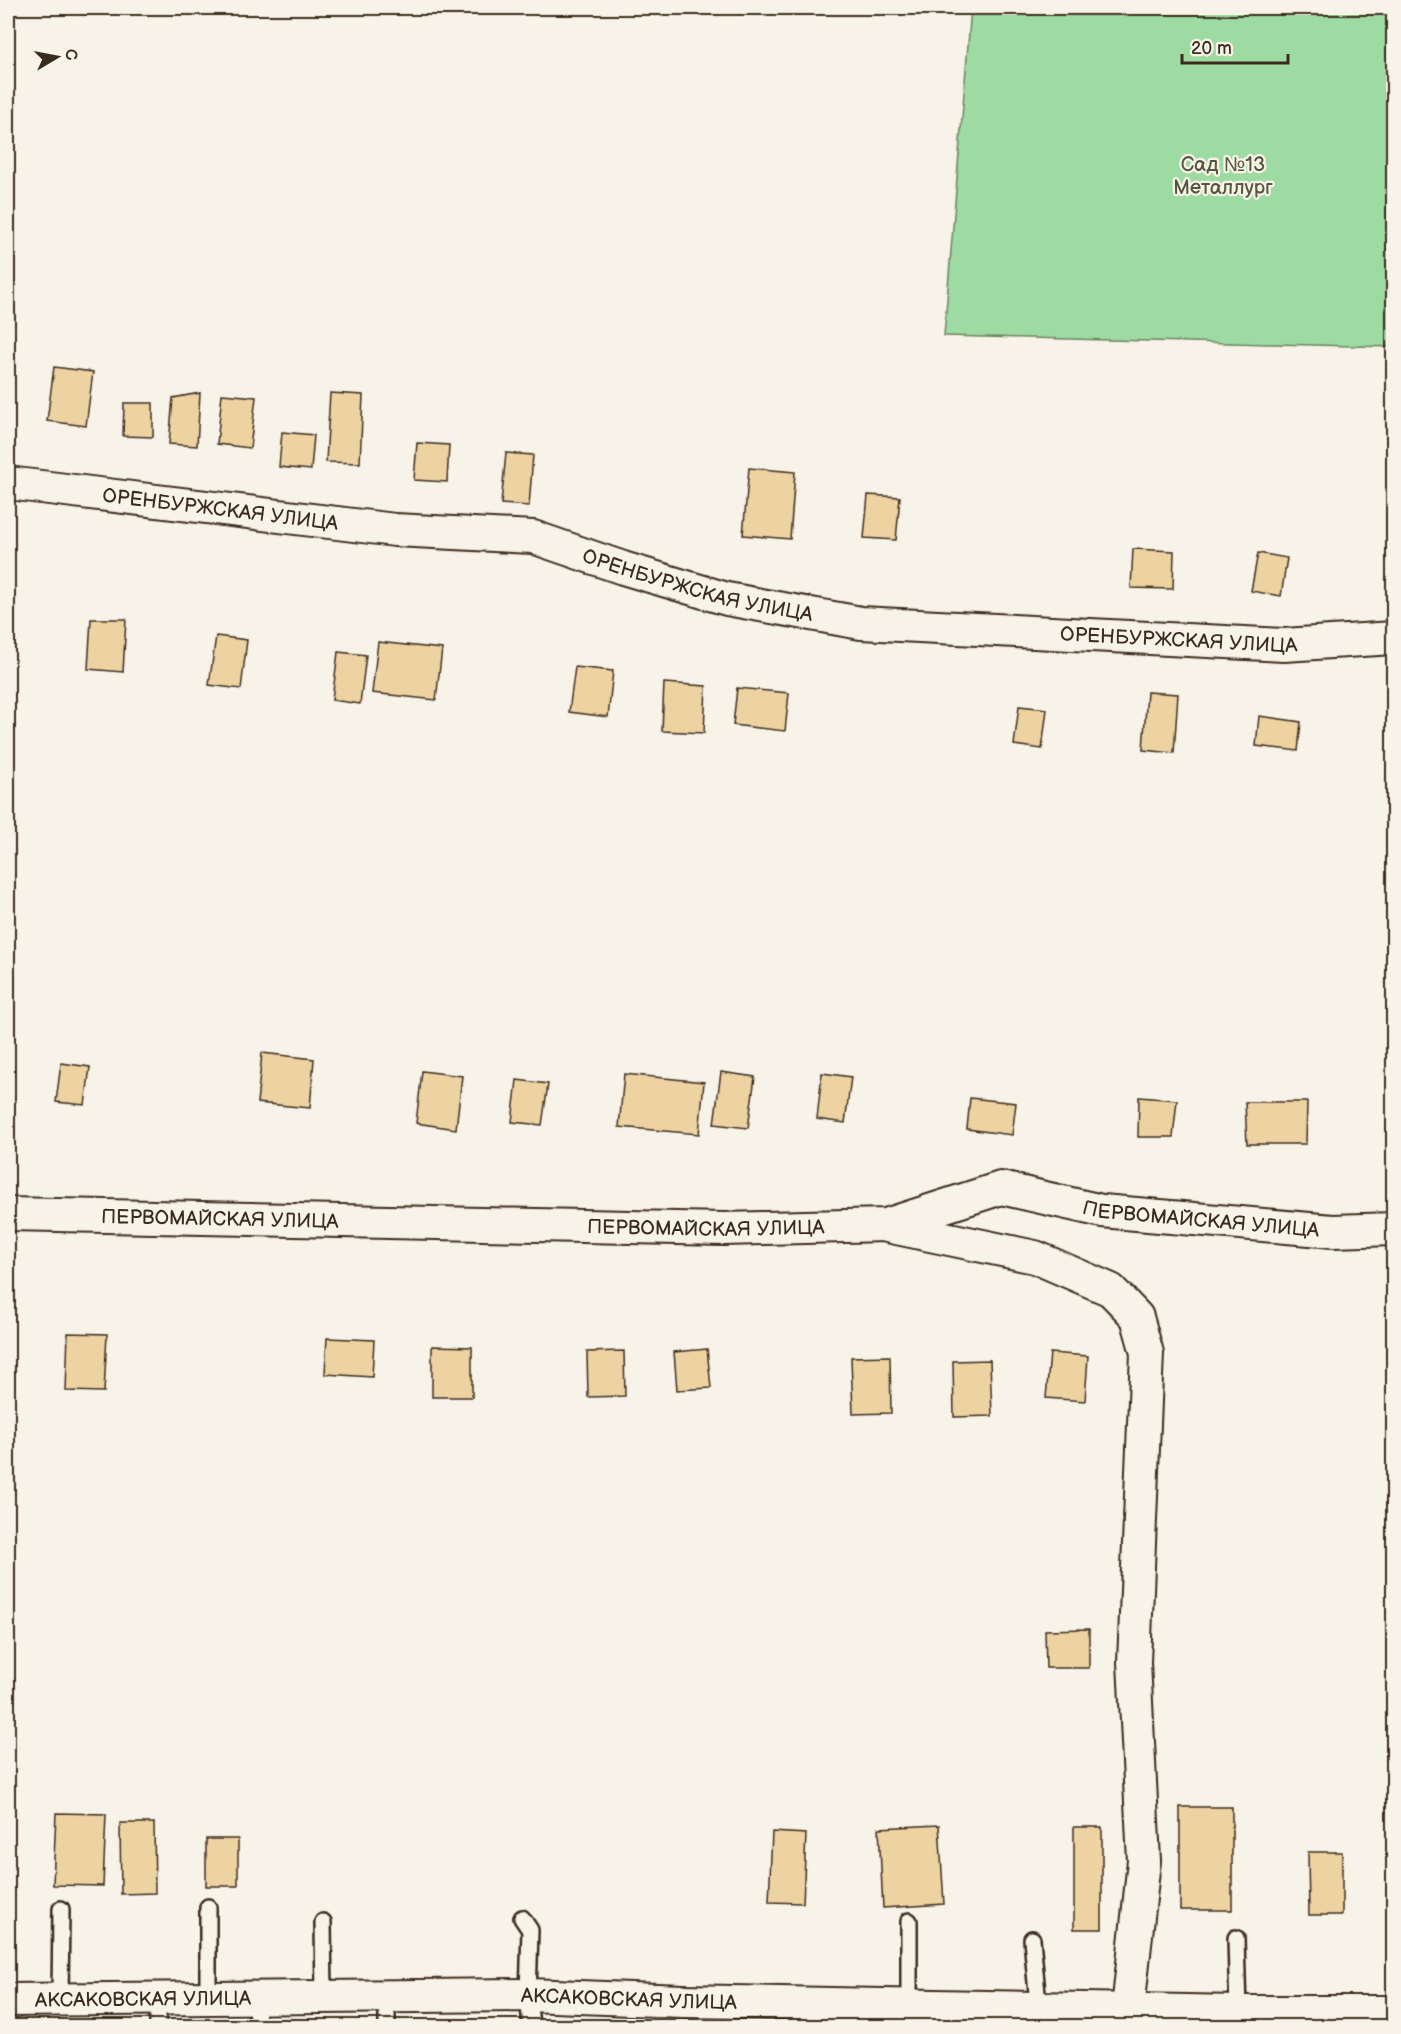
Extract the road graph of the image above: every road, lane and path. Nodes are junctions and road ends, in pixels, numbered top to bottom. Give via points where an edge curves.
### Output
1 (8, 483) edge
2 (1394, 638) edge
3 (8, 1214) edge
4 (886, 1225) junction
5 (1394, 1229) edge
6 (208, 1907) dead end
7 (61, 1909) dead end
8 (522, 1918) dead end
9 (909, 1921) dead end
10 (323, 1922) dead end
11 (1236, 1938) dead end
12 (1032, 1939) dead end
13 (528, 1995) junction
14 (324, 1997) junction
15 (208, 1998) junction
16 (8, 2000) edge
17 (60, 2000) junction
18 (1128, 2009) junction
19 (256, 2012) edge
20 (387, 2012) edge
21 (1238, 2012) junction
22 (158, 2013) edge
23 (1394, 2013) edge
24 (684, 2014) edge
25 (909, 2016) edge
26 (1039, 2017) edge
27 (531, 2026) edge

1 - 2 street, ОРЕНБУРЖСКАЯ УЛИЦА via 395,530 533,537 727,599 861,623 1284,645
3 - 4 street, ПЕРВОМАЙСКАЯ УЛИЦА via 724,1229
4 - 5 street, ПЕРВОМАЙСКАЯ УЛИЦА via 1001,1188 1102,1211 1333,1232
4 - 18 street via 1035,1257 1111,1290 1137,1317 1147,1353 1134,1662 1144,1861
6 - 15 lane
7 - 17 lane
8 - 13 lane via 530,1930
9 - 25 lane
10 - 14 lane
11 - 21 lane
12 - 26 lane
13 - 20 street, АКСАКОВСКАЯ УЛИЦА
13 - 24 street, АКСАКОВСКАЯ УЛИЦА
13 - 27 lane
14 - 19 street, АКСАКОВСКАЯ УЛИЦА
14 - 20 street, АКСАКОВСКАЯ УЛИЦА
15 - 19 street, АКСАКОВСКАЯ УЛИЦА
15 - 22 street, АКСАКОВСКАЯ УЛИЦА
16 - 17 street, АКСАКОВСКАЯ УЛИЦА
17 - 22 street, АКСАКОВСКАЯ УЛИЦА
18 - 21 street, АКСАКОВСКАЯ УЛИЦА
18 - 26 street, АКСАКОВСКАЯ УЛИЦА
21 - 23 street, АКСАКОВСКАЯ УЛИЦА
24 - 25 street, АКСАКОВСКАЯ УЛИЦА
25 - 26 street, АКСАКОВСКАЯ УЛИЦА

